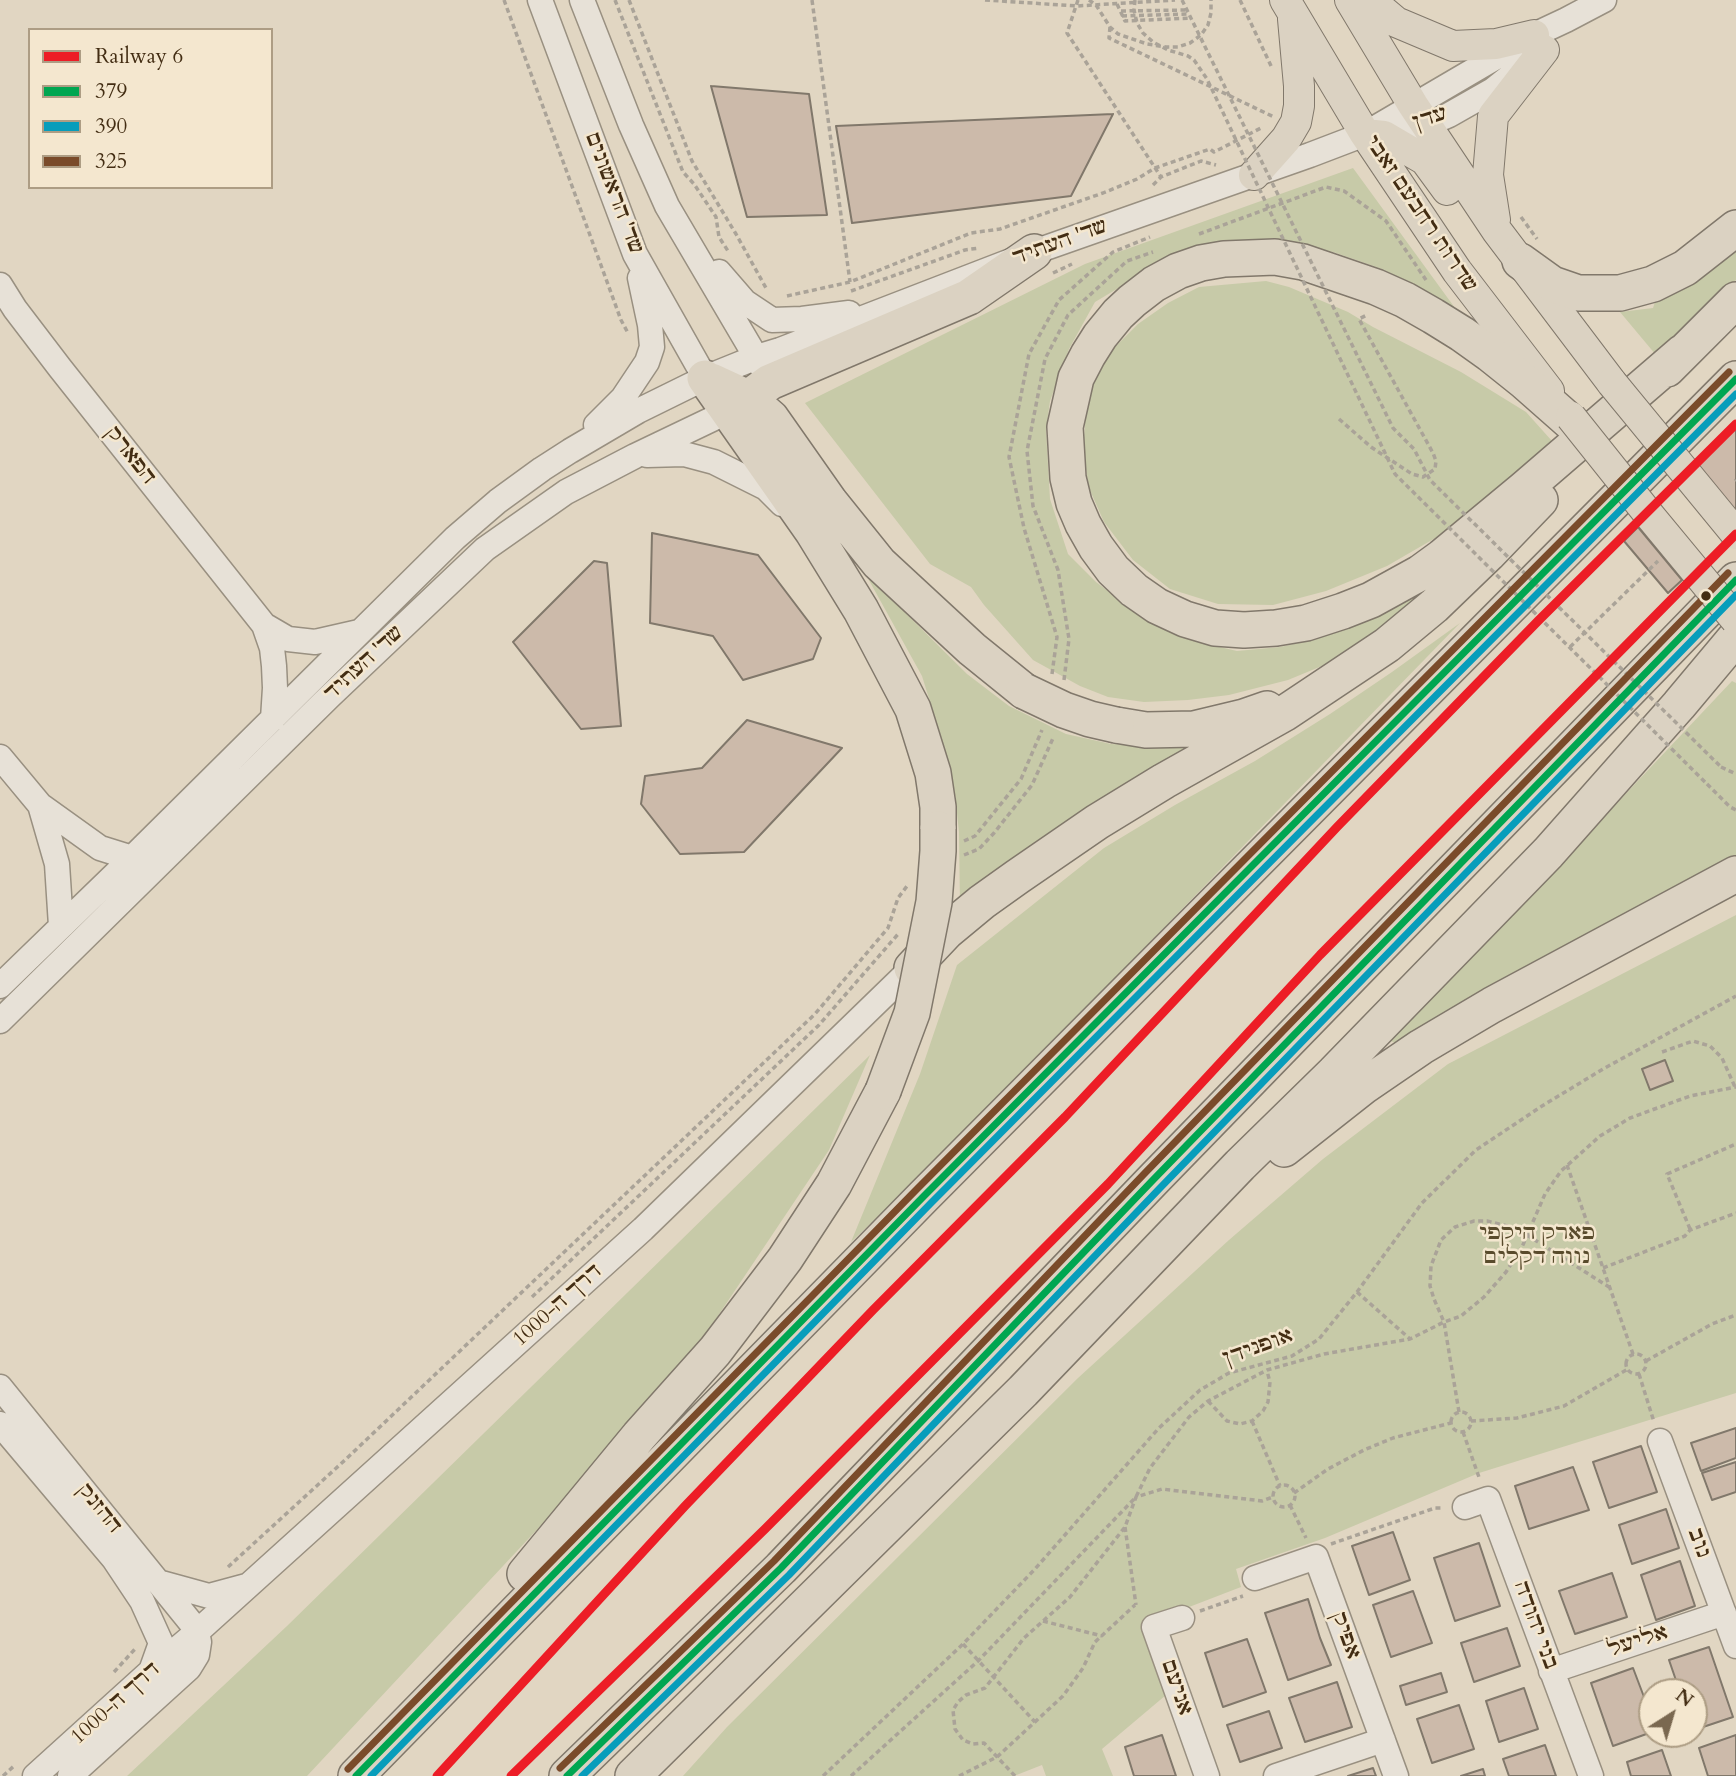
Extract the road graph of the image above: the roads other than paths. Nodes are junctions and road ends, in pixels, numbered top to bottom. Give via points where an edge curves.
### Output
1 (540, 0) edge
2 (582, 0) edge
3 (1350, 0) edge
4 (1370, 0) edge
5 (1604, 0) edge
6 (1289, 6) edge
7 (1539, 43) junction
8 (1420, 115) junction
9 (1365, 134) junction
10 (1256, 172) junction
11 (667, 206) junction
12 (1736, 228) edge
13 (1497, 231) junction
14 (1034, 252) junction
15 (635, 254) junction
16 (1520, 261) junction
17 (0, 285) edge
18 (1736, 300) edge
19 (883, 309) junction
20 (1683, 352) junction
21 (705, 378) junction
22 (1736, 380) edge
23 (1612, 383) junction
24 (747, 394) junction
25 (1574, 424) junction
26 (570, 451) junction
27 (635, 456) junction
28 (813, 532) junction
29 (1736, 534) edge
30 (1736, 580) edge
31 (1736, 620) edge
32 (264, 625) junction
33 (360, 631) junction
34 (1736, 638) edge
35 (1316, 693) junction
36 (273, 719) junction
37 (0, 757) edge
38 (40, 805) junction
39 (132, 858) junction
40 (1736, 874) edge
41 (1736, 883) edge
42 (1690, 898) junction
43 (61, 926) junction
44 (910, 970) joint
45 (0, 986) edge
46 (0, 1021) edge
47 (0, 1387) edge
48 (1023, 1391) junction
49 (0, 1424) edge
50 (1660, 1441) road end
51 (1476, 1503) road end
52 (1255, 1578) road end
53 (158, 1582) junction
54 (250, 1585) junction
55 (1724, 1613) junction
56 (1182, 1618) road end
57 (197, 1632) junction
58 (1736, 1646) edge
59 (151, 1671) junction
60 (1551, 1671) junction
61 (1383, 1740) junction
62 (381, 1750) junction
63 (24, 1771) edge
64 (70, 1776) edge
65 (356, 1776) edge
66 (567, 1776) edge
67 (633, 1776) edge
68 (1207, 1776) edge
69 (1276, 1776) edge
70 (1396, 1776) edge
71 (1591, 1776) edge

1 - 15 street, שד' הראשונים
2 - 11 street, שד' הראשונים
3 - 8 main road
4 - 7 main road via 1396,22 1453,46
5 - 7 street, עדן
6 - 9 main road, שדרות רחבעם זאבי
6 - 10 main road via 1299,86 1296,122
7 - 8 street, עדן
7 - 13 main road via 1493,116 1488,175
8 - 9 street, עדן
8 - 13 main road
9 - 10 street, שד' העתיד
9 - 23 main road via 1384,135 1425,160 1535,316
9 - 25 main road, שדרות רחבעם זאבי via 1457,271
10 - 14 street, שד' העתיד
11 - 19 street via 745,302 802,319
11 - 24 street
12 - 16 highway via 1685,268 1620,293 1578,293 1552,284
13 - 16 main road
14 - 19 street, שד' העתיד
14 - 24 highway via 969,298
15 - 21 street, שד' הראשונים
15 - 26 street via 652,348 623,398
16 - 23 main road
17 - 32 street, הפארק via 60,368
18 - 20 highway
19 - 24 street, שד' העתיד via 780,350
20 - 25 highway via 1420,573 1343,611 1276,628 1215,628 1157,606 1134,590 1113,570 1083,524 1074,503 1065,452 1065,427 1076,378 1118,314 1178,271 1246,257 1303,262 1405,300 1490,354
20 - 35 highway via 1434,606
21 - 24 highway
21 - 24 street, שד' העתיד
21 - 26 street, שד' העתיד
22 - 62 highway via 923,1197
23 - 29 main road, bridge
24 - 27 street, שד' העתיד
24 - 28 highway
24 - 35 highway, bridge via 972,649 1000,674 1037,687 1064,710 1146,730 1194,729
25 - 31 main road, שדרות רחבעם זאבי, bridge
26 - 33 street, שד' העתיד via 498,501
27 - 28 street via 684,454 714,462 766,488
27 - 46 street, שד' העתיד via 566,492 485,549
28 - 62 highway, bridge via 913,709 933,773 946,837 938,851 934,902 912,1013 883,1091 834,1184 785,1259 715,1352 639,1436
30 - 66 highway via 781,1568
32 - 33 street, הפארק via 288,639 315,642
32 - 36 street, הפארק via 274,666
33 - 36 street, שד' העתיד
34 - 48 highway via 1548,853
35 - 44 highway via 1097,822 982,902
36 - 39 street, שד' העתיד
37 - 38 street
38 - 39 street via 100,848
38 - 43 street via 57,864
39 - 43 street, שד' העתיד
40 - 42 highway
41 - 42 highway
42 - 48 highway via 1492,1005 1364,1086 1256,1171
43 - 45 street, שד' העתיד
44 - 54 street, דרך ה-1000 via 643,1229
47 - 53 street, ההזנק
48 - 67 highway
49 - 59 street, ההזנק via 114,1559 142,1601 161,1643
50 - 55 street, נוב
51 - 60 street, בני יהודה
52 - 61 street, אפיק via 1314,1554
53 - 54 street via 209,1596
53 - 57 street, ההזנק
54 - 57 street, דרך ה-1000
55 - 58 street, נוב
55 - 60 street, אליעל
56 - 68 street, אניעם via 1154,1627
57 - 59 street, דרך ה-1000
57 - 64 street, דרך ה-1000 via 197,1655 189,1668
59 - 63 street, דרך ה-1000
60 - 71 street, בני יהודה
61 - 69 street
61 - 70 street, אפיק
62 - 65 highway

